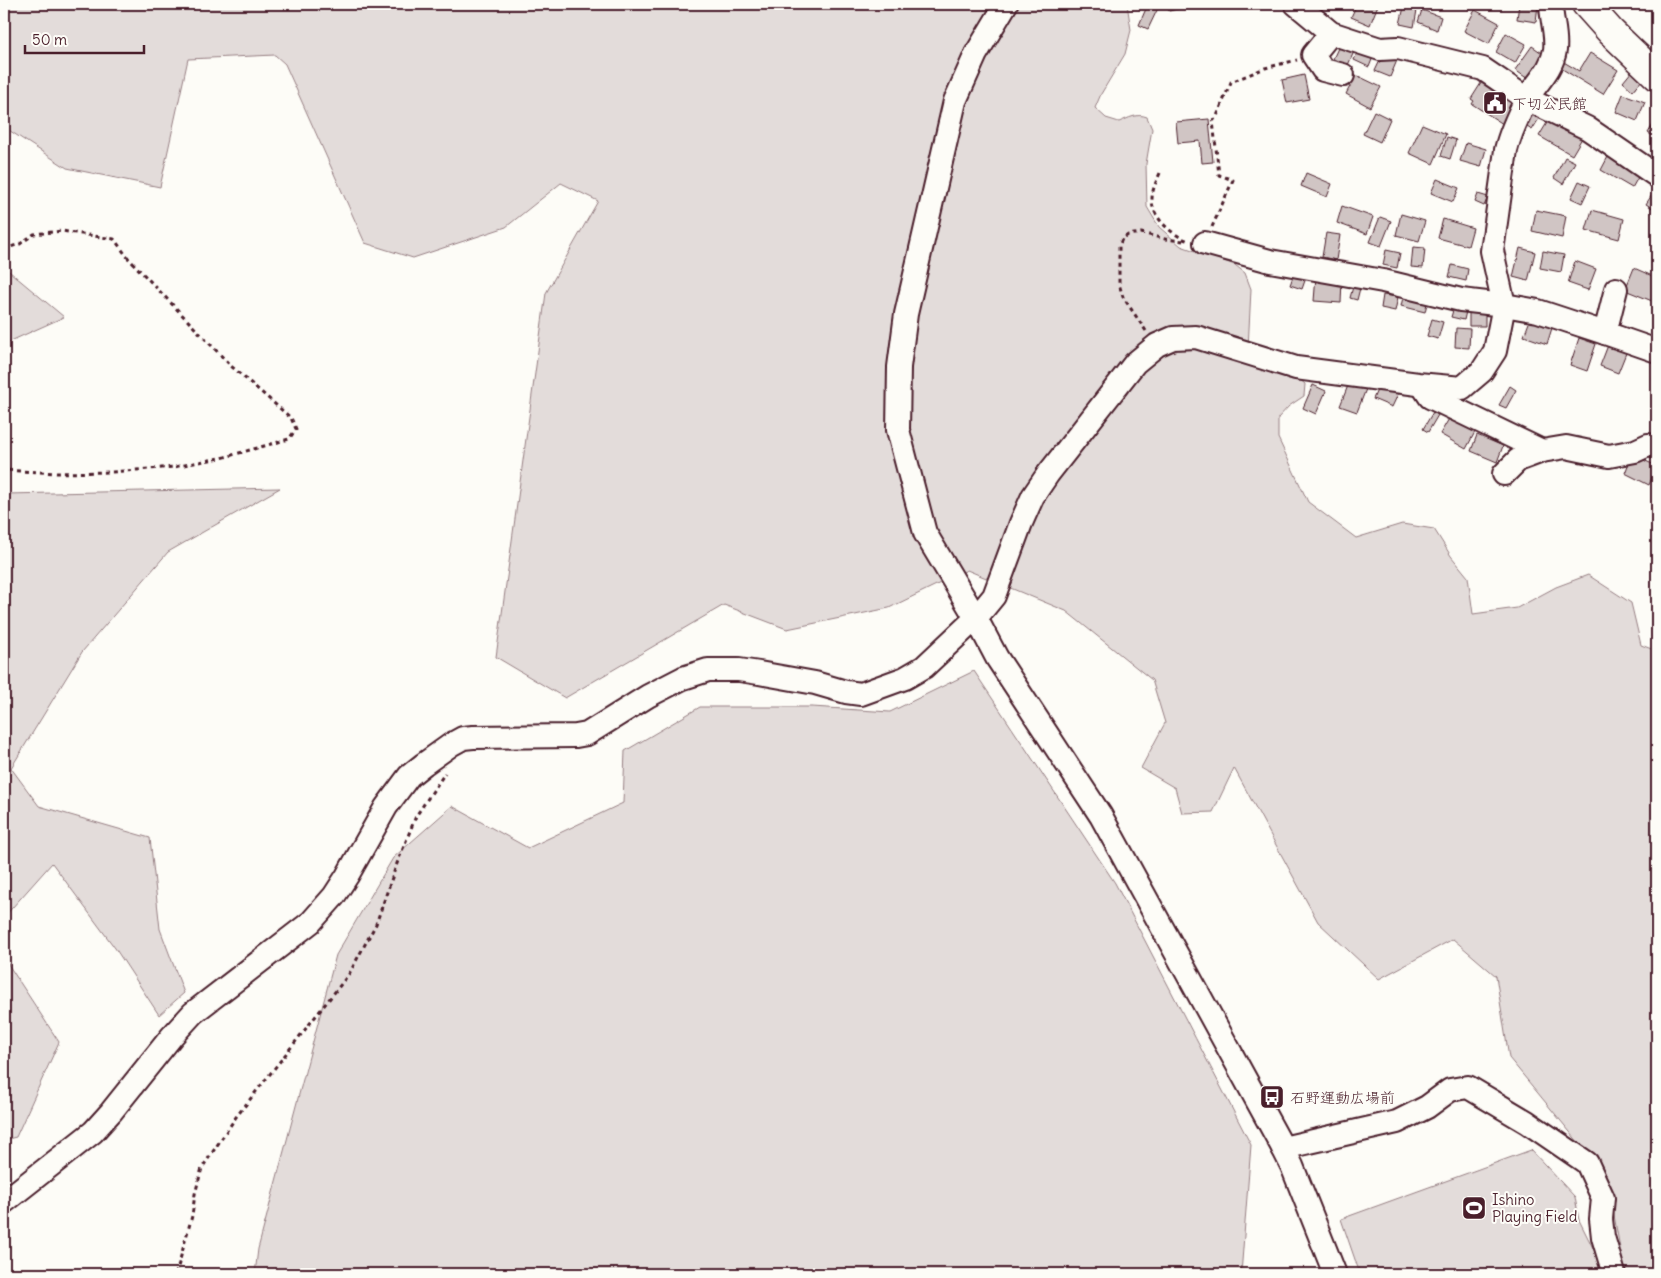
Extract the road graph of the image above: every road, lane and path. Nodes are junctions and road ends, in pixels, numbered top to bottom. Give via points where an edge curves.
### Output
1 (1006, 4) edge
2 (1296, 4) edge
3 (1551, 4) edge
4 (1586, 4) edge
5 (1331, 33) junction
6 (1313, 55) junction
7 (1343, 75) dead end
8 (1657, 76) edge
9 (1527, 98) junction
10 (1160, 173) dead end
11 (1657, 176) edge
12 (1196, 242) junction
13 (4, 249) edge
14 (1616, 290) dead end
15 (1504, 305) junction
16 (1605, 333) junction
17 (1157, 345) junction
18 (1657, 350) edge
19 (1422, 385) junction
20 (1657, 447) edge
21 (1542, 451) junction
22 (4, 470) edge
23 (1504, 474) dead end
24 (976, 618) junction
25 (446, 772) dead end
26 (1283, 1148) junction
27 (4, 1202) edge
28 (176, 1274) edge
29 (1335, 1274) edge
30 (1614, 1274) edge

1 - 24 street via 976,54 955,101 906,314 899,368 898,430 925,533
2 - 5 street
3 - 9 street via 1554,57
4 - 8 main road
5 - 6 street
5 - 9 street via 1380,49 1398,48 1483,69
6 - 7 street via 1323,70
6 - 12 path via 1265,68 1231,82 1213,121 1219,175 1233,180
9 - 11 street via 1587,128
9 - 15 street via 1506,150 1492,251
10 - 12 path via 1153,189 1155,213 1178,237
12 - 15 street via 1270,261 1383,281 1461,300
12 - 17 path via 1141,233 1128,235 1119,246 1119,284 1123,297
13 - 22 path via 20,244 34,234 62,231 114,239 231,366 291,418 296,429 289,439 174,467 56,473
14 - 16 street
15 - 16 street via 1538,311
15 - 19 street via 1495,351 1482,371 1462,388
16 - 18 street
17 - 19 street via 1173,338 1196,337 1296,368
17 - 24 street via 1135,362 1033,496 994,596
19 - 21 street via 1430,397
20 - 21 street via 1648,445 1609,456 1566,447
21 - 23 street via 1518,460
24 - 26 street via 997,658 1101,816
24 - 27 street via 924,666 905,678 862,694 759,673 708,670 683,678 648,696 587,734 463,738 452,744 409,776 386,807 334,896 311,922 193,1013 93,1132
25 - 28 path via 416,816 376,924 349,974 236,1118 202,1168
26 - 29 street
26 - 30 street via 1397,1122 1427,1107 1450,1090 1468,1087 1587,1162 1603,1198 1603,1237

